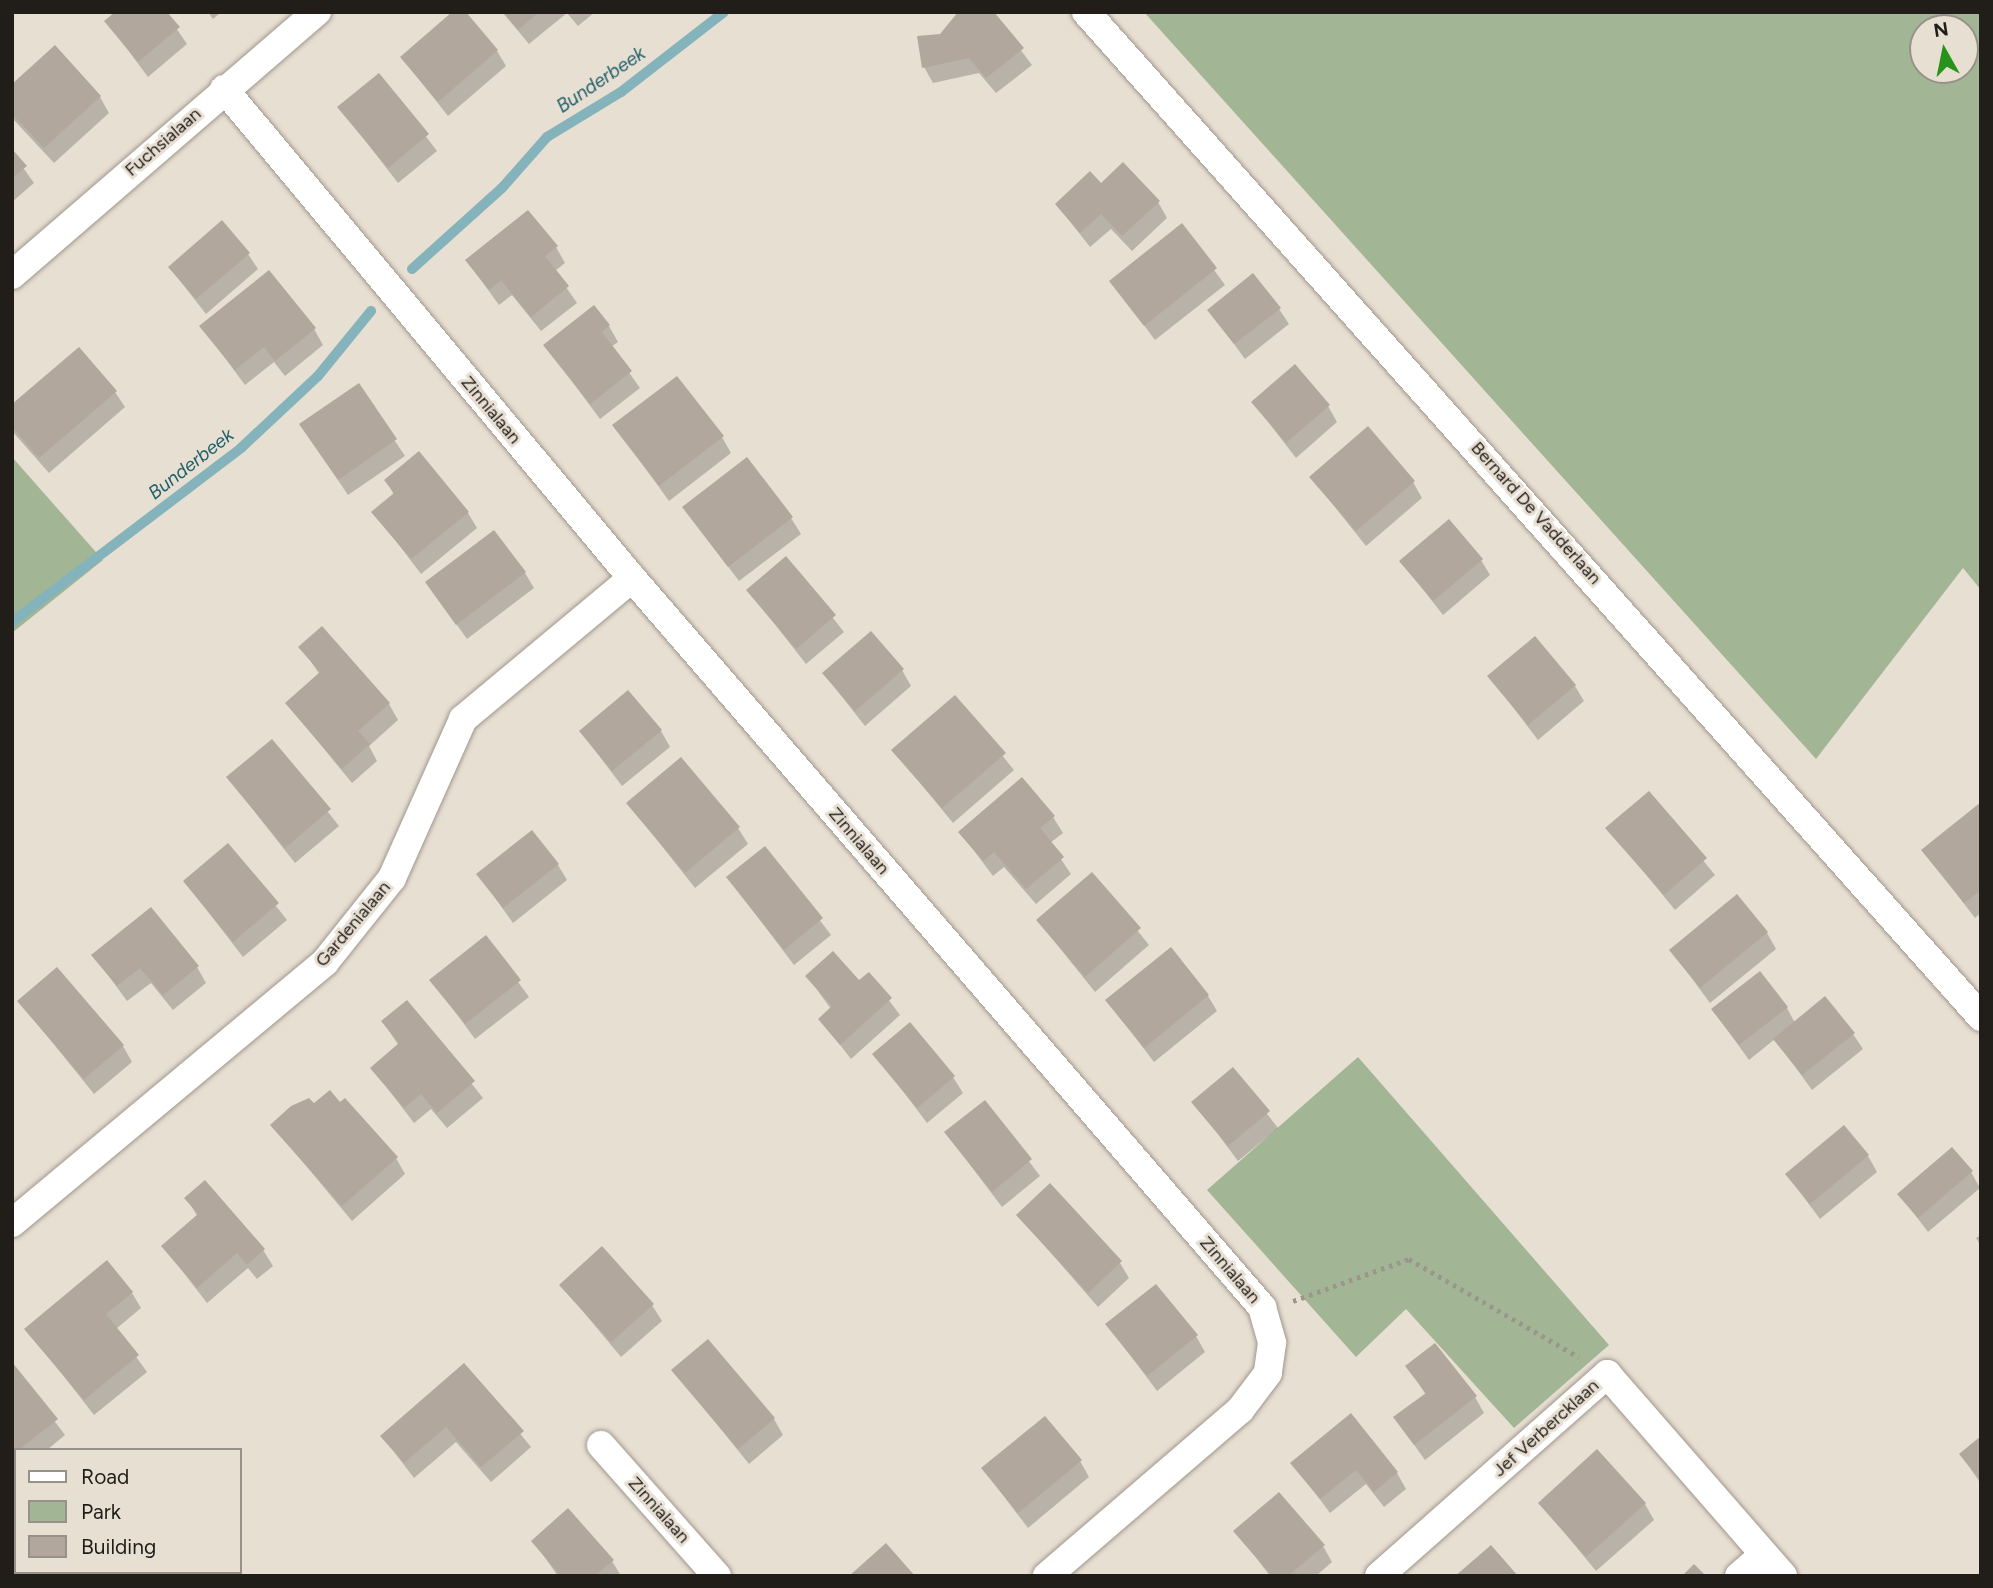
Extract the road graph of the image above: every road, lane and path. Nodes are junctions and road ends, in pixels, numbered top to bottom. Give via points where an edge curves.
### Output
1 (317, 12) edge
2 (1086, 12) edge
3 (224, 89) junction
4 (12, 275) edge
5 (632, 578) junction
6 (1981, 1017) edge
7 (12, 1223) edge
8 (1262, 1307) junction
9 (1606, 1374) junction
10 (601, 1445) dead end
11 (1764, 1554) junction
12 (717, 1576) edge
13 (1047, 1576) edge
14 (1379, 1576) edge
15 (1739, 1576) edge
16 (1783, 1576) edge

1 - 3 street, Fuchsialaan
2 - 6 street, Bernard De Vadderlaan
3 - 4 street, Fuchsialaan
3 - 5 street, Zinnialaan
5 - 7 street, Gardenialaan via 463,719 392,878 325,962
5 - 8 street, Zinnialaan
8 - 9 path via 1272,1310 1409,1259
8 - 13 street, Zinnialaan via 1272,1343 1268,1373 1240,1410
9 - 11 street, Jef Verbercklaan
9 - 14 street, Jef Verbercklaan
10 - 12 street, Zinnialaan
11 - 15 street
11 - 16 street, Jef Verbercklaan

